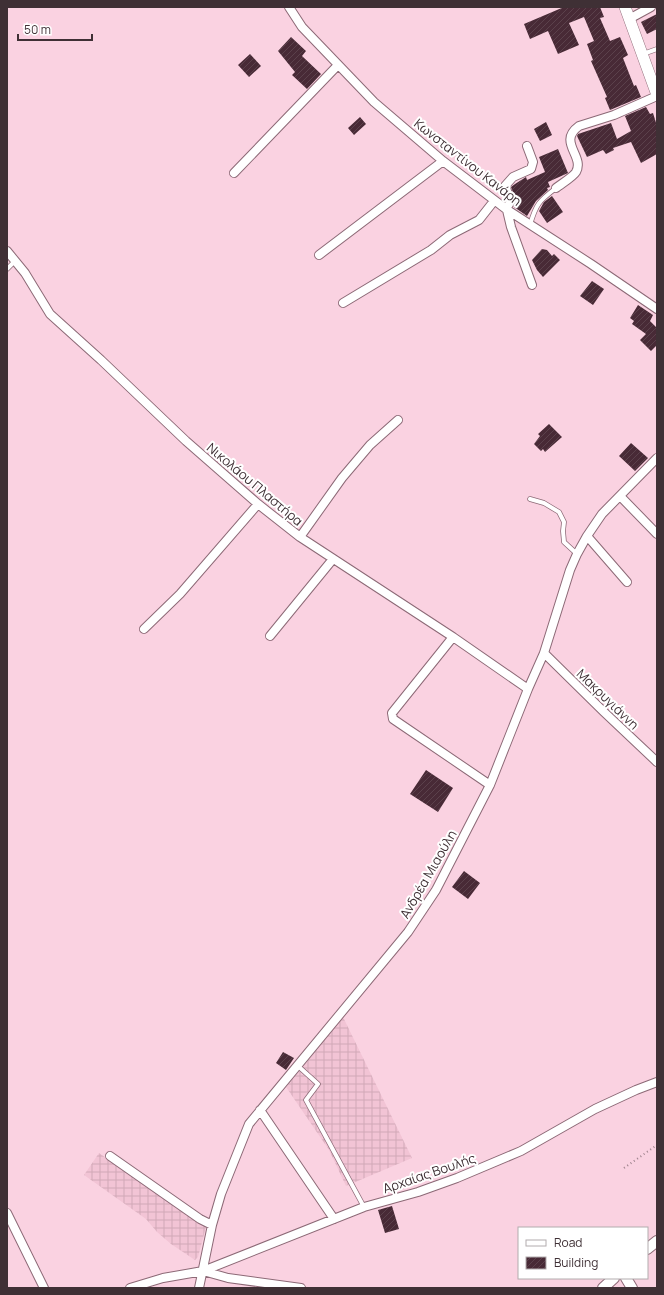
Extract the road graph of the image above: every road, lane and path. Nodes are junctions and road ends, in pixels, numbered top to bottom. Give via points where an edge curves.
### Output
1 (289, 7) edge
2 (625, 7) edge
3 (651, 7) edge
4 (630, 19) junction
5 (657, 49) edge
6 (643, 54) junction
7 (338, 65) junction
8 (657, 95) edge
9 (527, 146) dead end
10 (443, 161) junction
11 (234, 173) dead end
12 (556, 188) joint
13 (494, 201) junction
14 (506, 209) junction
15 (530, 225) junction
16 (7, 251) edge
17 (319, 255) dead end
18 (15, 261) junction
19 (7, 269) edge
20 (532, 285) dead end
21 (344, 303) dead end
22 (657, 309) edge
23 (398, 420) dead end
24 (657, 458) edge
25 (620, 496) junction
26 (530, 499) dead end
27 (258, 504) junction
28 (657, 534) edge
29 (587, 536) junction
30 (300, 537) junction
31 (577, 554) junction
32 (333, 559) junction
33 (627, 582) dead end
34 (144, 629) dead end
35 (270, 636) dead end
36 (453, 638) junction
37 (544, 652) junction
38 (528, 689) junction
39 (657, 762) edge
40 (490, 786) junction
41 (298, 1066) junction
42 (657, 1082) edge
43 (260, 1110) junction
44 (657, 1145) edge
45 (110, 1156) dead end
46 (624, 1168) dead end
47 (364, 1208) junction
48 (7, 1213) edge
49 (334, 1219) junction
50 (212, 1225) junction
51 (657, 1241) edge
52 (648, 1248) edge
53 (203, 1271) junction
54 (613, 1279) edge
55 (627, 1279) edge
56 (44, 1288) edge
57 (130, 1288) edge
58 (199, 1288) edge
59 (301, 1288) edge
60 (603, 1288) edge
61 (632, 1288) edge

1 - 7 street, Κωνσταντίνου Κανάρη via 302,27
2 - 4 main road
3 - 4 street
4 - 6 main road
5 - 6 lane
6 - 8 main road
7 - 10 street, Κωνσταντίνου Κανάρη via 374,102
7 - 11 street
8 - 12 street via 574,130 570,143 578,162 576,172
9 - 14 street via 533,162 531,169 513,177 505,186 511,201
10 - 13 street, Κωνσταντίνου Κανάρη
10 - 17 street
12 - 15 lane via 535,208
13 - 14 street, Κωνσταντίνου Κανάρη
13 - 21 street via 479,220 450,235 431,250
14 - 15 street, Κωνσταντίνου Κανάρη
14 - 20 street
15 - 22 street, Κωνσταντίνου Κανάρη
16 - 18 street, Νικολάου Πλαστήρα
18 - 19 lane
18 - 27 street, Νικολάου Πλαστήρα via 50,314 186,441
23 - 30 street via 370,445 342,478
24 - 25 street, Ανδρέα Μιαούλη
25 - 28 street
25 - 29 street, Ανδρέα Μιαούλη via 602,514
26 - 31 lane via 544,503 559,512 564,522 564,542
27 - 30 street, Νικολάου Πλαστήρα
27 - 34 street via 180,594
29 - 31 street, Ανδρέα Μιαούλη
29 - 33 street
30 - 32 street, Νικολάου Πλαστήρα
31 - 37 street, Ανδρέα Μιαούλη
32 - 35 street
32 - 36 street, Νικολάου Πλαστήρα
36 - 38 street, Νικολάου Πλαστήρα
36 - 40 street via 392,716
37 - 38 street, Ανδρέα Μιαούλη
37 - 39 street, Μακρυγιάννη
38 - 40 street, Ανδρέα Μιαούλη
40 - 41 street, Ανδρέα Μιαούλη via 436,890 408,932
41 - 43 street, Ανδρέα Μιαούλη
41 - 47 lane via 318,1084 306,1100
42 - 47 street, Αρχαίας Βουλής via 595,1109 521,1151 418,1192
43 - 49 street
43 - 50 street, Ανδρέα Μιαούλη via 249,1124 221,1194
44 - 46 path
45 - 50 street
47 - 49 street, Αρχαίας Βουλής
48 - 56 street
49 - 53 street, Αρχαίας Βουλής
50 - 53 street, Ανδρέα Μιαούλη
51 - 52 street
53 - 57 street via 163,1278
53 - 58 street, Ανδρέα Μιαούλη
53 - 59 street via 228,1278
54 - 60 street
55 - 61 street

